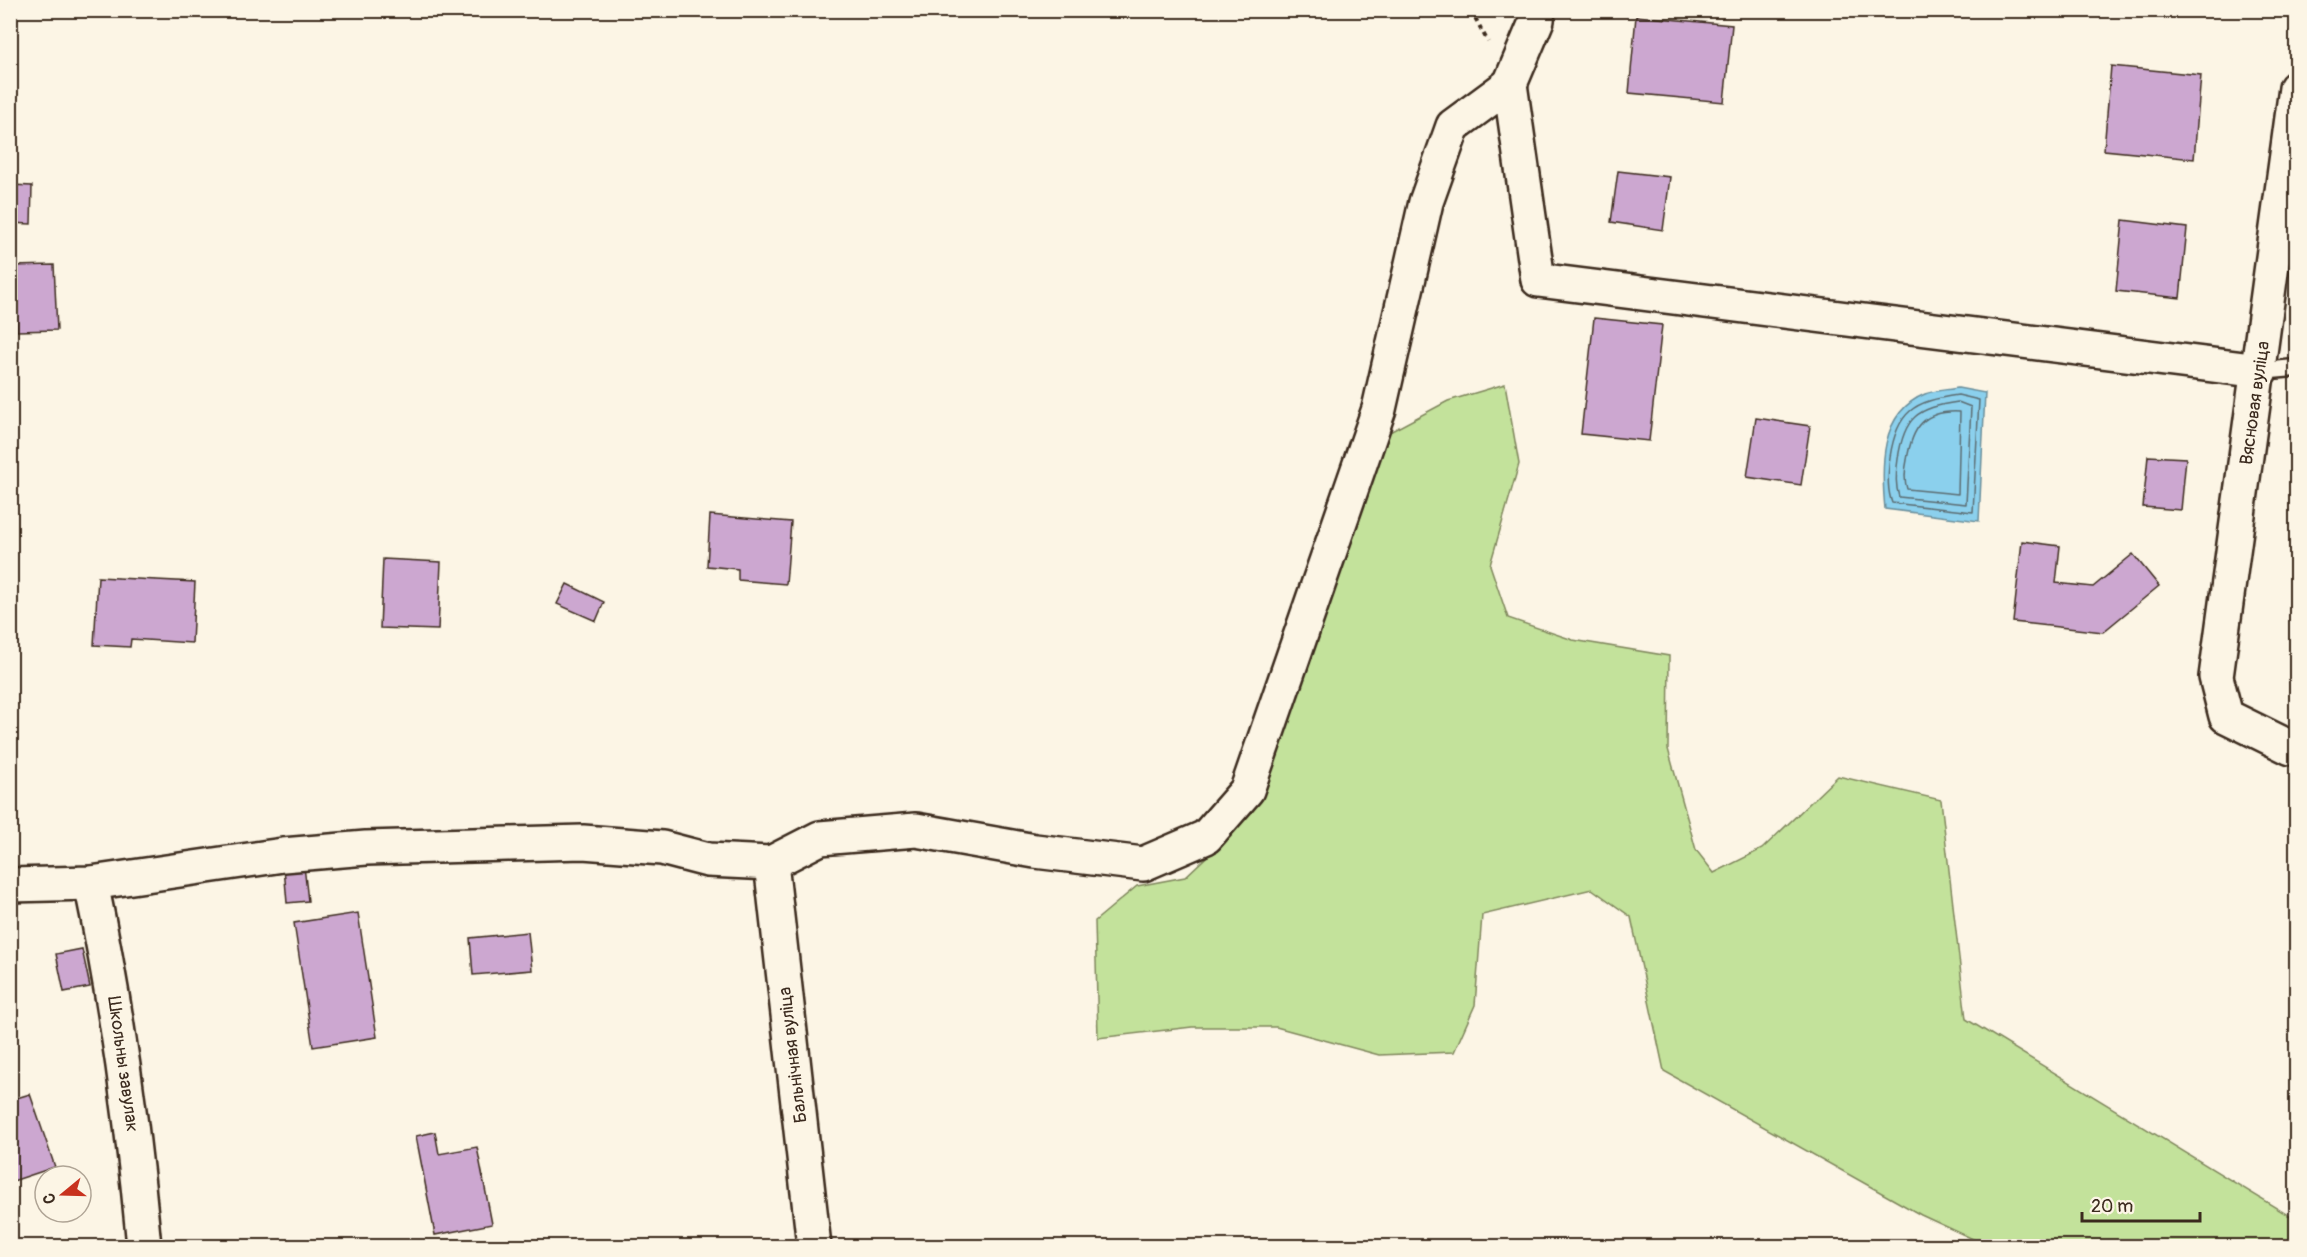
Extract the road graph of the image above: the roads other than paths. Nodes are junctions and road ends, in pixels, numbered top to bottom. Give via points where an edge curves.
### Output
1 (1538, 10) edge
2 (1510, 84) junction
3 (2296, 88) edge
4 (2296, 368) edge
5 (2259, 371) junction
6 (2296, 747) edge
7 (771, 863) junction
8 (91, 883) junction
9 (10, 885) edge
10 (144, 1246) edge
11 (814, 1246) edge

1 - 2 street
2 - 5 street via 1538,280
2 - 7 street via 1453,126 1426,202 1379,409 1247,790 1206,837 1143,864 916,830 820,838
3 - 5 street, Вясновая вуліца
4 - 5 lane
5 - 6 street, Вясновая вуліца via 2216,677 2226,716
7 - 8 street via 708,860 662,848 583,842 366,848 283,855
7 - 11 street, Бальнічная вуліца
8 - 9 street
8 - 10 street, Школьны завулак via 114,991

